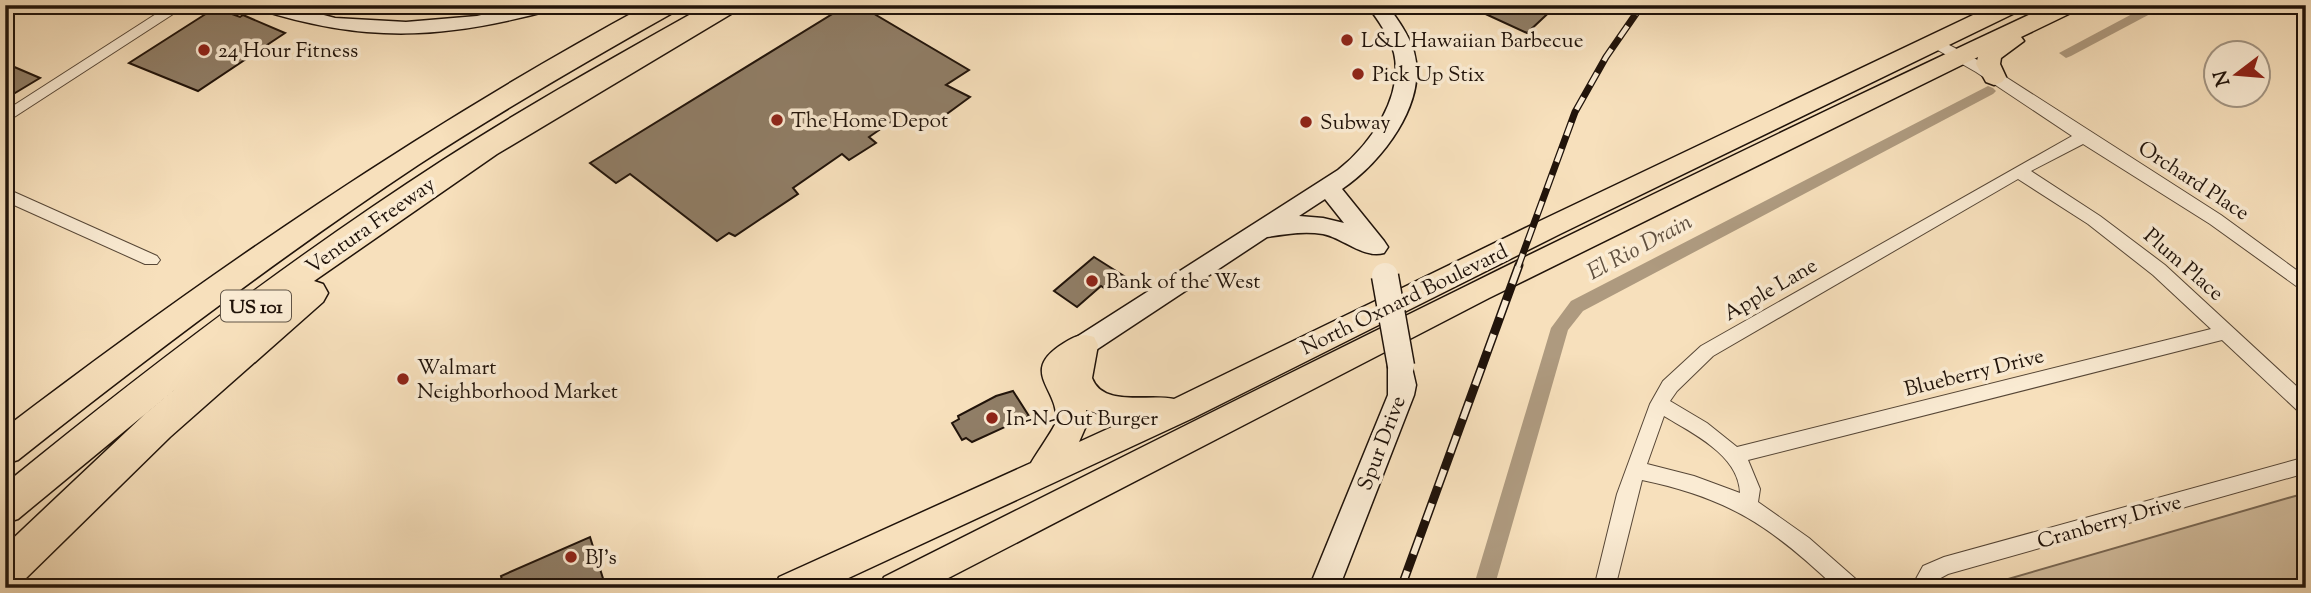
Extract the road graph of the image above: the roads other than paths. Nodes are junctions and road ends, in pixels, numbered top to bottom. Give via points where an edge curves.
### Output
1 (180, 5) edge
2 (265, 5) edge
3 (305, 5) edge
4 (511, 5) edge
5 (548, 5) edge
6 (667, 5) edge
7 (727, 5) edge
8 (1377, 5) edge
9 (2014, 5) edge
10 (2069, 5) edge
11 (1950, 52) junction
12 (1991, 78) junction
13 (1892, 89) junction
14 (5, 118) edge
15 (521, 125) junction
16 (2085, 136) junction
17 (2020, 172) junction
18 (1327, 186) junction
19 (5, 194) edge
20 (300, 228) junction
21 (1259, 230) junction
22 (1376, 247) junction
23 (150, 260) dead end
24 (2306, 287) edge
25 (2226, 332) junction
26 (1084, 345) junction
27 (1659, 404) junction
28 (2306, 407) edge
29 (1182, 409) junction
30 (5, 421) edge
31 (5, 449) edge
32 (1734, 456) junction
33 (2306, 465) edge
34 (1636, 470) junction
35 (1043, 472) junction
36 (1747, 506) junction
37 (5, 507) edge
38 (5, 572) edge
39 (794, 587) edge
40 (896, 588) edge
41 (1324, 588) edge
42 (1604, 588) edge
43 (1852, 588) edge
44 (1921, 588) edge

1 - 14 street
2 - 5 street via 328,24 386,30 451,26
3 - 4 street via 351,17 385,19 457,16
6 - 20 highway, Ventura Freeway / US 101 via 506,95
7 - 15 highway, Ventura Freeway / US 101
8 - 18 street via 1406,55 1408,77 1403,97 1363,160
9 - 11 main road, North Oxnard Boulevard
10 - 11 main road, North Oxnard Boulevard
10 - 12 main road via 1990,55
11 - 12 street, Orchard Place
11 - 13 main road, North Oxnard Boulevard
11 - 29 main road, North Oxnard Boulevard
12 - 13 main road via 1962,75
12 - 16 street, Orchard Place
13 - 40 main road, North Oxnard Boulevard via 1340,359
15 - 37 highway, Ventura Freeway / US 101 via 352,236 256,307
15 - 38 highway via 405,222 284,313
16 - 17 street, Apple Lane
16 - 24 street, Orchard Place via 2245,238
17 - 25 street, Plum Place via 2129,245
17 - 27 street, Apple Lane via 1707,351 1688,366
18 - 21 street
18 - 22 street, Spur Drive
19 - 23 street
20 - 30 highway via 107,349
20 - 31 highway, Ventura Freeway / US 101
21 - 22 street via 1290,224 1327,225
21 - 26 street
22 - 41 street, Spur Drive, bridge via 1403,385
25 - 28 street, Plum Place
25 - 32 street, Blueberry Drive
26 - 29 main road via 1077,376 1089,400 1139,411
26 - 35 main road via 1063,356 1056,368 1071,425
27 - 32 street via 1703,430
27 - 34 street, Apple Lane
29 - 35 main road, North Oxnard Boulevard
32 - 36 street via 1750,488
33 - 44 street, Cranberry Drive via 1944,566 1930,573
34 - 36 street via 1670,477
34 - 42 street, Apple Lane
35 - 39 main road, North Oxnard Boulevard
36 - 43 street

